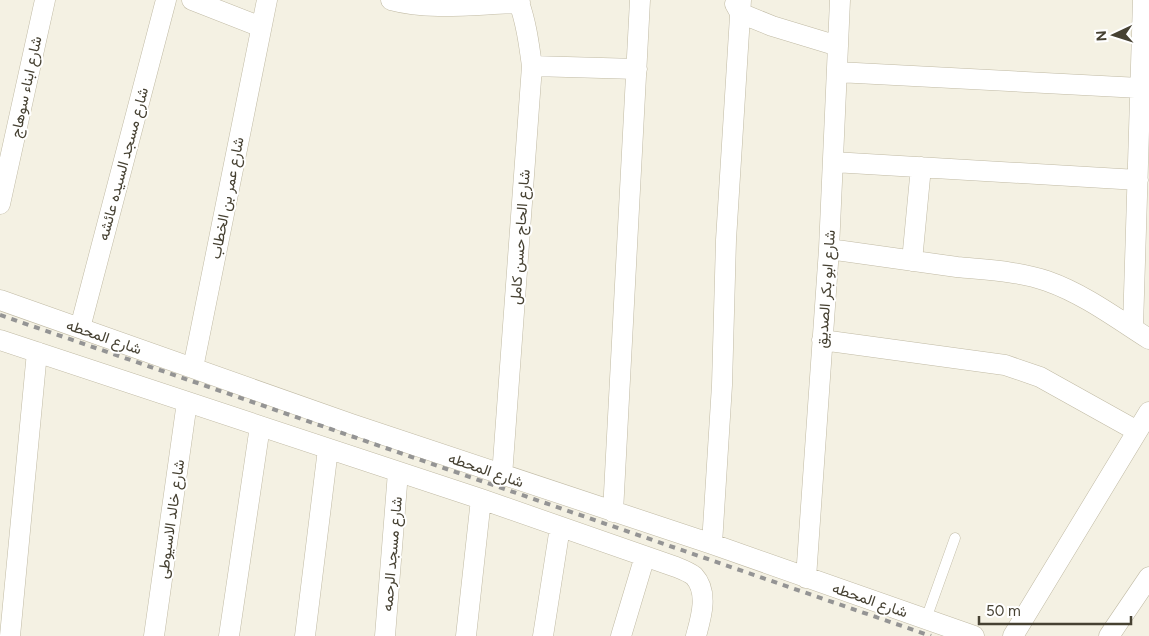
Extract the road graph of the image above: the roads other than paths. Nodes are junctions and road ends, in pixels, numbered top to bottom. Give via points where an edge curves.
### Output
1 (45, 0) edge
2 (166, 0) edge
3 (192, 0) edge
4 (267, 0) edge
5 (391, 0) edge
6 (640, 0) edge
7 (840, 0) edge
8 (1143, 0) edge
9 (519, 2) edge
10 (738, 4) edge
11 (261, 27) junction
12 (838, 46) junction
13 (1145, 58) edge
14 (532, 66) junction
15 (637, 69) junction
16 (837, 72) junction
17 (1140, 88) junction
18 (833, 162) junction
19 (921, 167) junction
20 (1138, 180) junction
21 (0, 204) edge
22 (829, 249) junction
23 (912, 261) junction
24 (0, 300) edge
25 (1133, 327) junction
26 (80, 328) junction
27 (1149, 339) edge
28 (0, 340) edge
29 (822, 340) junction
30 (37, 352) junction
31 (193, 368) junction
32 (187, 402) junction
33 (1149, 412) edge
34 (260, 426) junction
35 (1137, 431) junction
36 (328, 449) junction
37 (398, 472) junction
38 (502, 476) junction
39 (481, 499) junction
40 (612, 512) junction
41 (560, 527) junction
42 (955, 538) dead end
43 (712, 544) junction
44 (645, 556) junction
45 (1149, 577) edge
46 (806, 578) junction
47 (926, 620) junction
48 (10, 636) edge
49 (154, 636) edge
50 (229, 636) edge
51 (305, 636) edge
52 (385, 636) edge
53 (466, 636) edge
54 (543, 636) edge
55 (622, 636) edge
56 (696, 636) edge
57 (974, 636) edge
58 (1013, 636) edge
59 (1109, 636) edge

1 - 21 street, شارع ابناء سوهاج
2 - 26 street, شارع مسجد السيده عائشه
3 - 11 street
4 - 11 street, شارع عمر بن الخطاب
5 - 9 street via 435,6
6 - 15 street
7 - 12 street, شارع ابو بكر الصديق
8 - 13 street
9 - 14 street, شارع الحاج حسن كامل
10 - 12 street via 772,26
10 - 43 street
11 - 31 street, شارع عمر بن الخطاب
12 - 16 street, شارع ابو بكر الصديق
13 - 17 street
14 - 15 street
14 - 38 street, شارع الحاج حسن كامل
15 - 40 street
16 - 17 street
16 - 18 street, شارع ابو بكر الصديق
17 - 20 street
18 - 19 street
18 - 22 street, شارع ابو بكر الصديق
19 - 20 street
19 - 23 street
20 - 25 street
22 - 23 street
22 - 29 street, شارع ابو بكر الصديق
23 - 25 street via 1027,275 1072,292
24 - 26 street, شارع المحطه
25 - 27 street
26 - 31 street, شارع المحطه
28 - 30 street, شارع المحطه
29 - 35 street via 1005,365 1040,377
29 - 46 street, شارع ابو بكر الصديق
30 - 32 street, شارع المحطه
30 - 48 street
31 - 38 street, شارع المحطه
32 - 34 street, شارع المحطه
32 - 49 street, شارع خالد الاسيوطى
33 - 35 street
34 - 36 street, شارع المحطه
34 - 50 street
35 - 58 street
36 - 37 street, شارع المحطه
36 - 51 street
37 - 39 street, شارع المحطه
37 - 52 street, شارع مسجد الرحمه
38 - 40 street, شارع المحطه
39 - 41 street, شارع المحطه
39 - 53 street
40 - 43 street, شارع المحطه
41 - 44 street, شارع المحطه
41 - 54 street
42 - 47 lane
43 - 46 street, شارع المحطه
44 - 55 street
44 - 56 street, شارع المحطه via 693,575 699,584 703,611
45 - 59 street
46 - 47 street, شارع المحطه
47 - 57 street, شارع المحطه

